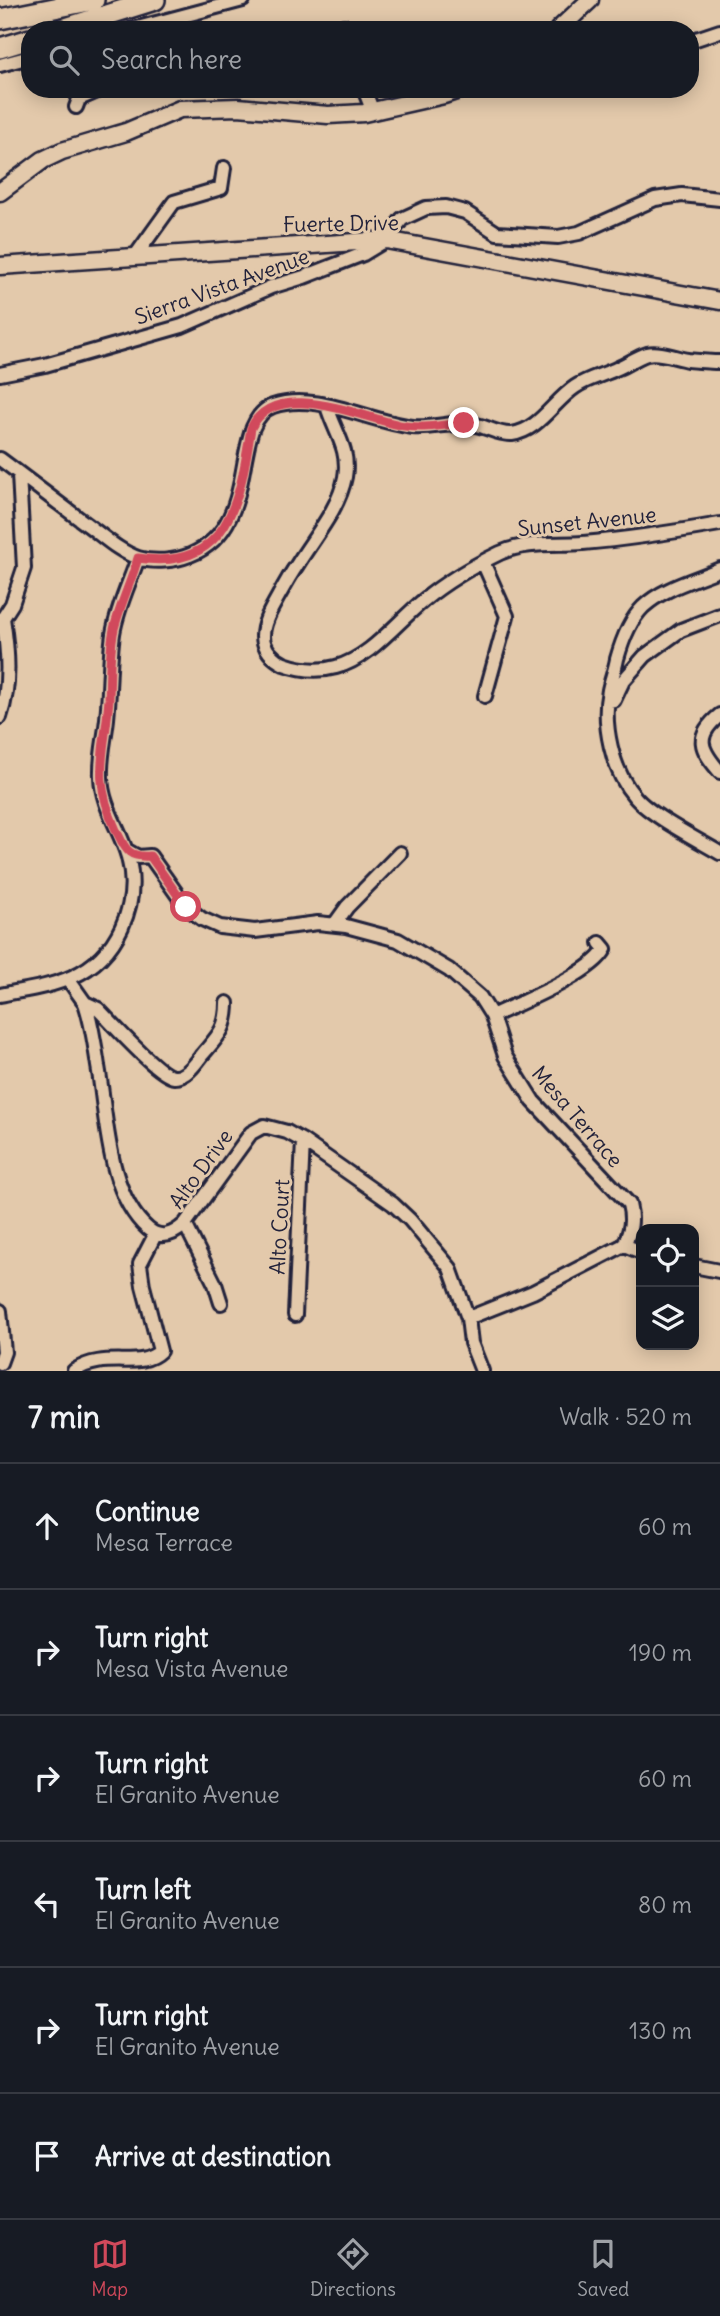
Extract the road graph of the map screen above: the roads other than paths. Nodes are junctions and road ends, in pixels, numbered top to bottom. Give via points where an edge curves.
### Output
1 (94, 0) edge
2 (155, 0) edge
3 (243, 0) edge
4 (590, 0) edge
5 (88, 21) edge
6 (164, 21) edge
7 (568, 21) edge
8 (0, 22) edge
9 (720, 31) edge
10 (699, 38) edge
11 (21, 42) edge
12 (0, 48) edge
13 (21, 59) edge
14 (0, 65) edge
15 (81, 98) edge
16 (367, 98) edge
17 (427, 98) edge
18 (76, 107) dead end
19 (373, 112) junction
20 (224, 168) dead end
21 (0, 192) edge
22 (720, 199) edge
23 (386, 240) junction
24 (136, 255) junction
25 (0, 266) edge
26 (720, 301) edge
27 (720, 362) edge
28 (0, 374) edge
29 (327, 406) junction
30 (0, 459) edge
31 (19, 474) junction
32 (720, 524) edge
33 (138, 558) junction
34 (483, 562) junction
35 (720, 569) edge
36 (720, 615) edge
37 (1, 619) edge
38 (485, 696) dead end
39 (608, 701) junction
40 (720, 715) edge
41 (0, 717) edge
42 (720, 772) edge
43 (126, 850) junction
44 (400, 853) dead end
45 (720, 853) edge
46 (334, 925) junction
47 (600, 943) dead end
48 (68, 979) junction
49 (0, 995) edge
50 (85, 1003) junction
51 (227, 1003) dead end
52 (492, 1016) junction
53 (303, 1141) junction
54 (185, 1224) junction
55 (155, 1235) junction
56 (624, 1245) junction
57 (636, 1250) edge
58 (699, 1267) edge
59 (719, 1271) edge
60 (221, 1303) dead end
61 (0, 1311) edge
62 (295, 1315) dead end
63 (468, 1318) junction
64 (0, 1363) edge
65 (74, 1371) edge
66 (482, 1371) edge

1 - 8 highway
2 - 5 highway
3 - 6 street
4 - 7 main road
9 - 10 street
11 - 12 highway
13 - 14 street
15 - 18 street
16 - 19 street
17 - 19 main road
19 - 21 main road via 328,115 238,107 180,109 126,132 62,151
20 - 24 street via 221,188 174,202
22 - 23 street, Sierra Vista Avenue via 682,195 655,199 579,233 558,237 497,233 465,212 436,206 410,214
23 - 24 main road, Fuerte Drive
23 - 26 main road, Fuerte Drive
23 - 28 street, Sierra Vista Avenue via 363,254 182,326
24 - 25 main road, Fuerte Drive
27 - 29 street via 644,355 575,386 533,424 513,433 464,423 403,425
29 - 33 street via 288,403 260,413 251,428 235,507 222,532 186,557 168,561
29 - 34 street, Sunset Avenue via 343,443 345,478 334,506 267,618 263,638 277,661 315,671 345,665 424,600
30 - 31 street
31 - 33 street
31 - 37 street via 24,568 12,604
32 - 34 street, Sunset Avenue via 658,536 541,543 513,548
33 - 43 street via 113,632 100,766 106,808
34 - 38 street via 508,615
35 - 39 street via 656,597 642,608 620,649
36 - 39 street via 681,630 645,656 623,681 614,700
37 - 41 street via 8,684
39 - 45 street via 608,734 627,788 646,806
40 - 42 street via 703,734 702,744
43 - 46 street, Mesa Terrace via 138,857 150,856 186,907 220,927 255,931
43 - 48 street via 132,884 124,923 100,959
44 - 46 street
46 - 52 street, Mesa Terrace via 398,940 449,970 480,997
47 - 52 street via 605,949 601,956 571,977
48 - 49 street
48 - 50 street
50 - 51 street via 98,1009 158,1070 172,1077 182,1076 193,1066 221,1031
50 - 55 street via 116,1172 133,1214
52 - 56 street, Mesa Terrace via 505,1056 533,1101 629,1204 631,1231
53 - 54 street, Alto Drive via 273,1127 251,1133
53 - 62 street, Alto Court
53 - 63 street, Alto Drive via 410,1220 450,1268
54 - 55 street, Alto Drive via 167,1236
54 - 60 street
55 - 65 street via 140,1264 160,1351 145,1364 106,1361
56 - 57 street
56 - 63 street via 533,1292
58 - 59 street
61 - 64 street via 4,1352
63 - 66 street, Alto Drive

